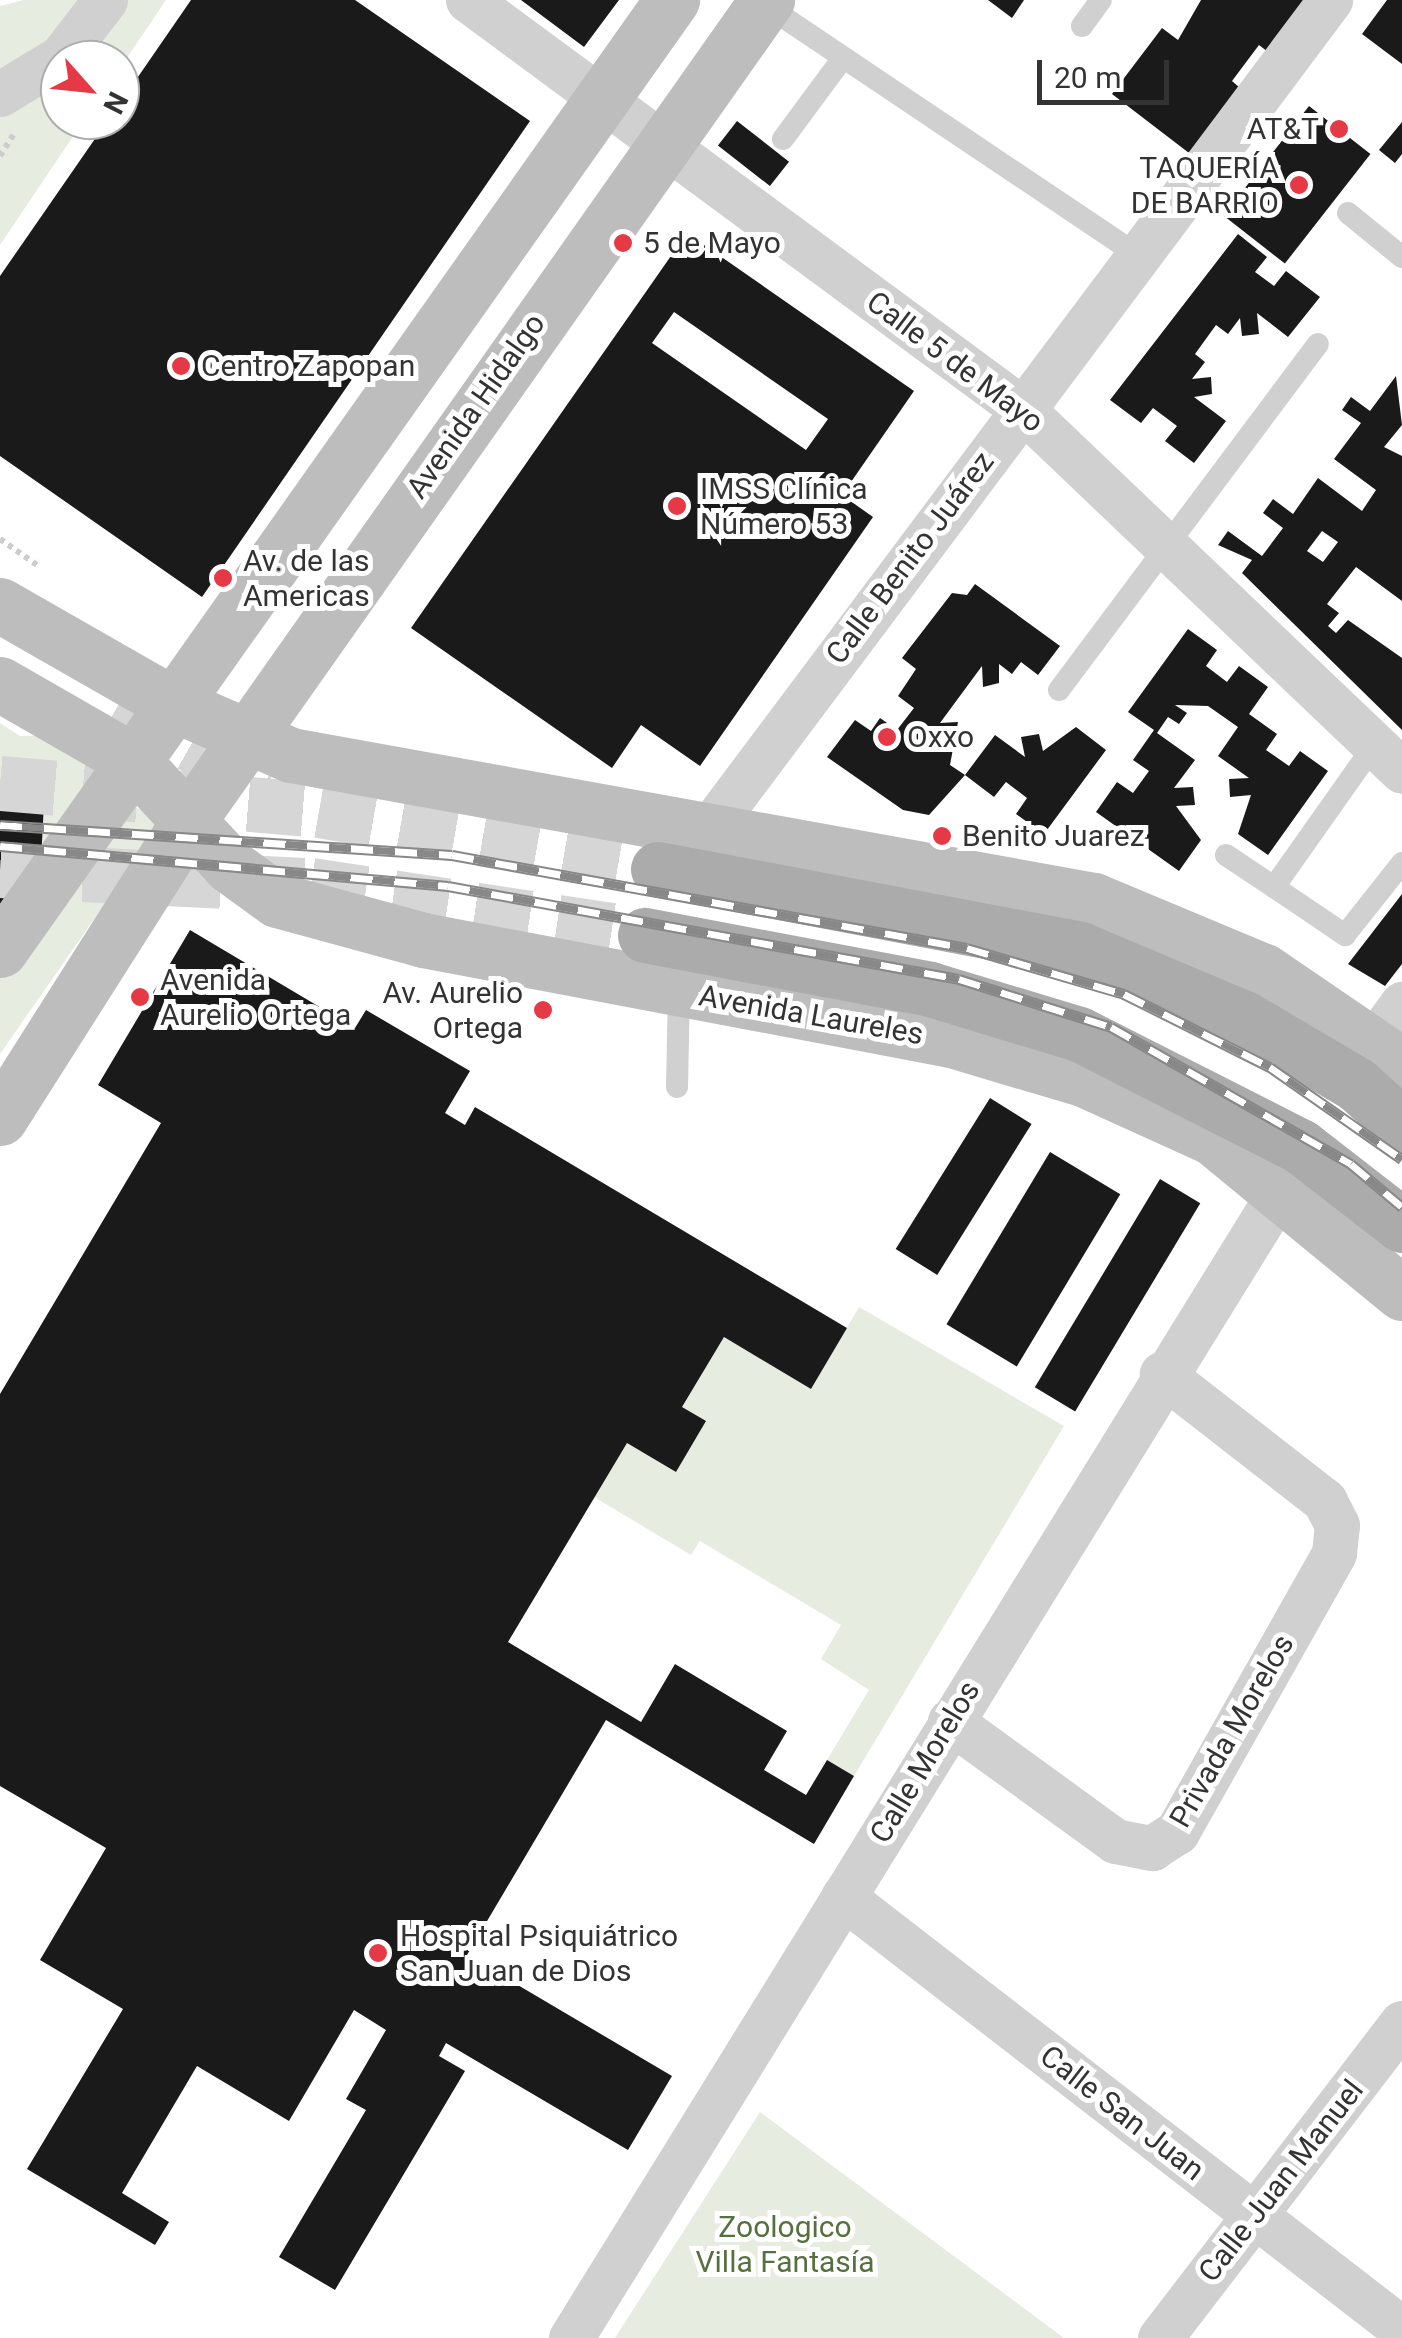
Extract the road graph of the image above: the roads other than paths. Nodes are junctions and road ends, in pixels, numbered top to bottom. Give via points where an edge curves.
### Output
1 (106, 0) edge
2 (468, 0) edge
3 (672, 0) edge
4 (1101, 0) edge
5 (1330, 0) edge
6 (766, 2) edge
7 (1082, 26) dead end
8 (843, 58) junction
9 (0, 94) edge
10 (598, 96) junction
11 (783, 139) dead end
12 (660, 141) junction
13 (1348, 213) dead end
14 (1138, 256) junction
15 (1402, 257) edge
16 (1318, 344) dead end
17 (1021, 408) junction
18 (1174, 546) junction
19 (0, 605) edge
20 (0, 684) edge
21 (1059, 690) dead end
22 (173, 704) junction
23 (245, 740) junction
24 (1388, 758) edge
25 (132, 760) junction
26 (191, 818) junction
27 (708, 830) junction
28 (1226, 855) dead end
29 (1402, 863) edge
30 (658, 868) tunnel mouth
31 (1274, 887) junction
32 (645, 936) tunnel mouth
33 (0, 950) edge
34 (680, 992) junction
35 (1393, 1037) edge
36 (677, 1087) dead end
37 (0, 1118) edge
38 (1402, 1125) edge
39 (1282, 1188) junction
40 (1402, 1225) edge
41 (1402, 1293) edge
42 (1162, 1374) junction
43 (950, 1722) junction
44 (843, 1897) junction
45 (1402, 2024) edge
46 (1254, 2215) junction
47 (1402, 2329) edge
48 (571, 2338) edge
49 (1160, 2338) edge

1 - 9 street via 62,57
2 - 10 street, Calle 5 de Mayo
3 - 10 main road
4 - 7 lane
5 - 14 street, Calle Benito Juárez
6 - 8 lane
6 - 12 main road, Avenida Hidalgo
8 - 11 lane
8 - 14 lane
10 - 12 street, Calle 5 de Mayo
10 - 22 main road
12 - 17 street, Calle 5 de Mayo
12 - 23 main road, Avenida Hidalgo
13 - 15 lane
14 - 17 street, Calle Benito Juárez
16 - 18 lane
17 - 18 street, Calle 5 de Mayo
17 - 27 street, Calle Benito Juárez
18 - 21 lane
18 - 24 street, Calle 5 de Mayo
19 - 22 main road
20 - 25 main road, Avenida Laureles
22 - 23 main road
22 - 25 main road
23 - 26 main road, Avenida Hidalgo
23 - 27 main road
24 - 31 lane
25 - 26 main road, Avenida Laureles
25 - 33 main road
26 - 34 main road, Avenida Laureles via 230,866 276,900
26 - 37 main road
27 - 35 main road via 1094,900 1207,941
28 - 31 lane
29 - 31 lane via 1345,935
30 - 38 main road via 1080,949 1244,1018 1356,1084
32 - 40 main road, Avenida Laureles via 930,990 1079,1034 1300,1146
34 - 36 lane
34 - 39 main road, Avenida Laureles via 951,1040 1083,1079 1213,1138
39 - 41 main road, Avenida Laureles
39 - 42 street, Calle Morelos
42 - 43 street, Calle Morelos
42 - 43 street, Privada Morelos via 1325,1501 1337,1525 1334,1553 1177,1832 1152,1848 1115,1842
43 - 44 street, Calle Morelos
44 - 46 street, Calle San Juan
44 - 48 street, Calle Morelos
45 - 46 street, Calle Juan Manuel
46 - 47 street, Calle San Juan
46 - 49 street, Calle Juan Manuel

